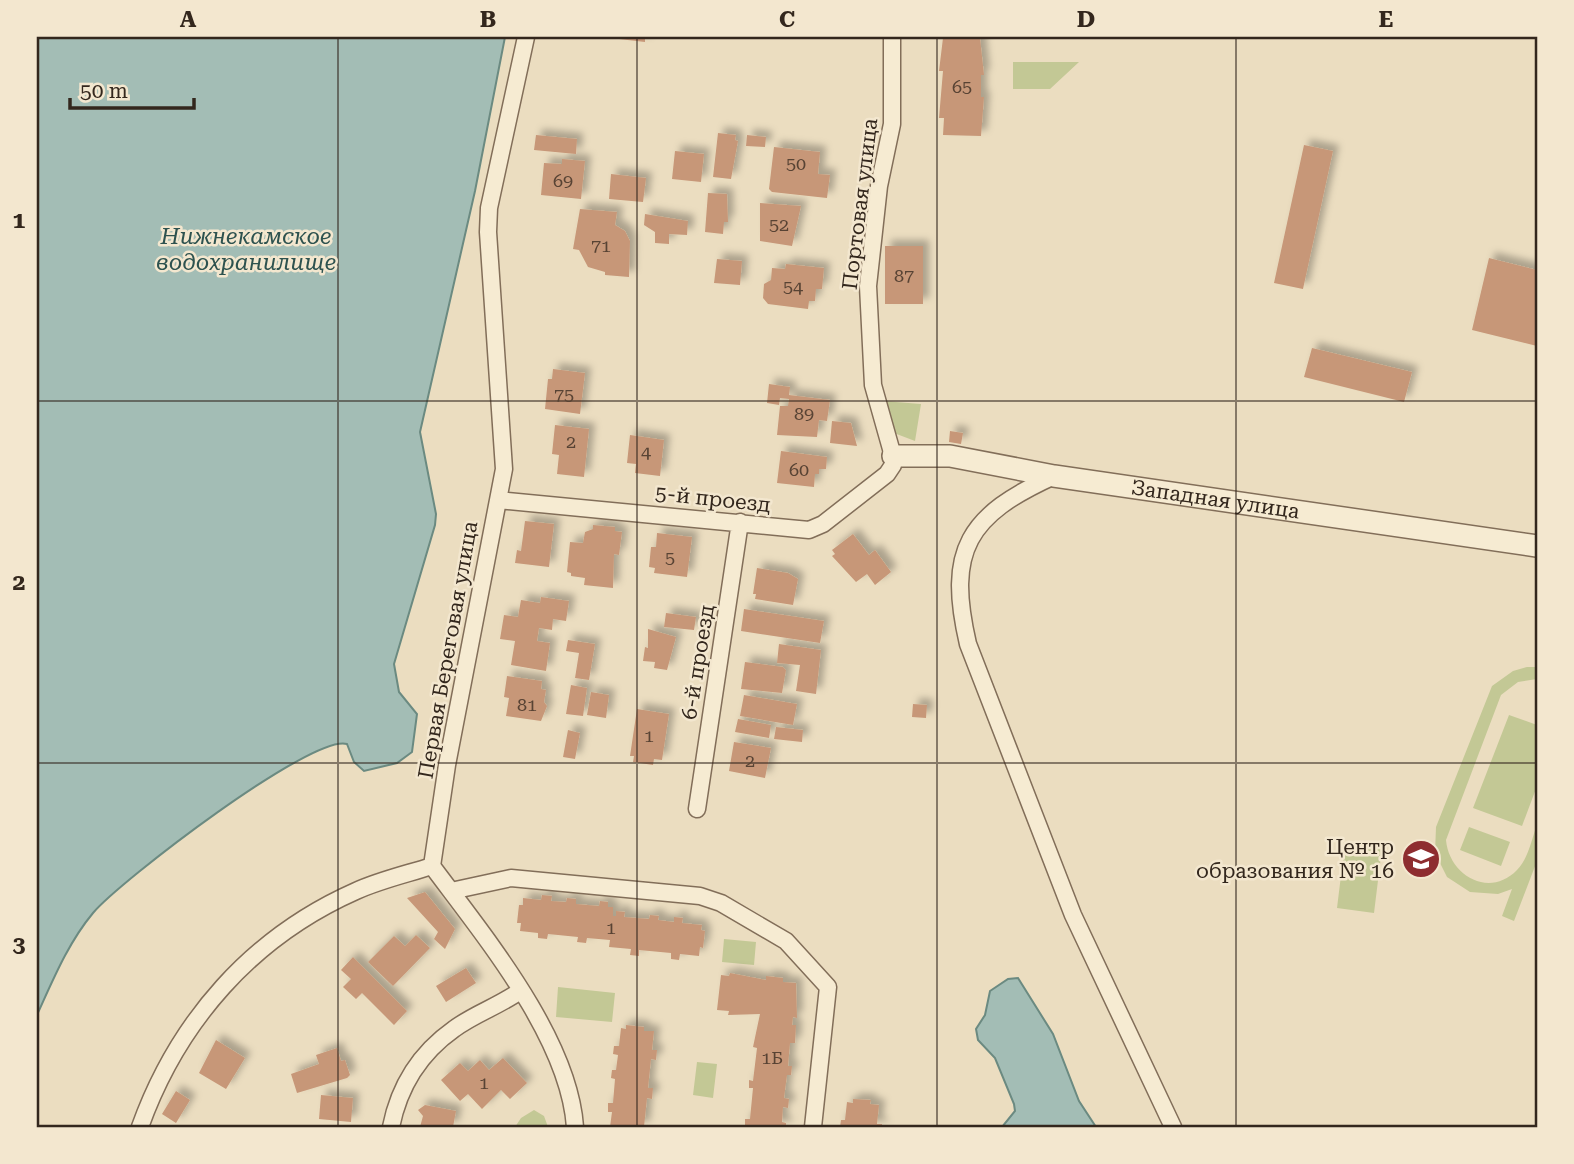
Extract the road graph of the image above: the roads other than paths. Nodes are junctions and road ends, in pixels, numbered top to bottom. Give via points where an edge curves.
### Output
1 (526, 37) edge
2 (892, 37) edge
3 (893, 456) junction
4 (1054, 476) junction
5 (498, 500) junction
6 (740, 522) junction
7 (1537, 545) edge
8 (697, 809) dead end
9 (432, 866) junction
10 (451, 891) junction
11 (520, 991) junction
12 (140, 1127) edge
13 (391, 1127) edge
14 (575, 1127) edge
15 (813, 1127) edge
16 (1173, 1127) edge

1 - 5 street, Первая Береговая улица via 489,208 504,469
2 - 3 street, Портовая улица via 892,124 868,286 873,385
3 - 4 street, Западная улица via 950,456
3 - 6 street, 5-й проезд via 887,474 823,524 808,530
4 - 7 street, Западная улица
4 - 16 street via 997,506 977,526 966,545 961,616 968,645 1073,915
5 - 6 street, 5-й проезд
5 - 9 street, Первая Береговая улица
6 - 8 street, 6-й проезд
9 - 10 street
9 - 12 street via 365,887 318,909 245,962 192,1022 169,1059
10 - 11 street
10 - 15 street via 494,879 519,878 700,896 723,904 786,941 828,987
11 - 13 street via 455,1028 431,1049 410,1074
11 - 14 street via 559,1061

